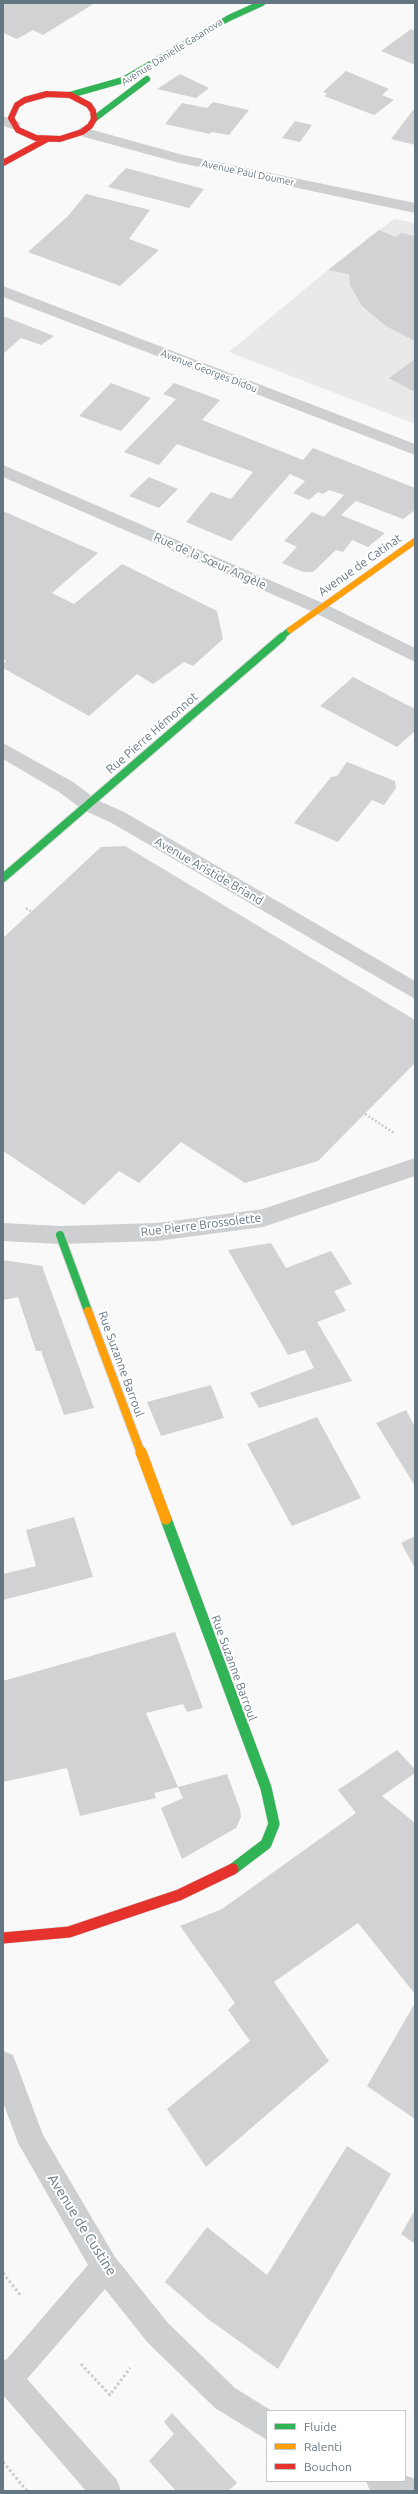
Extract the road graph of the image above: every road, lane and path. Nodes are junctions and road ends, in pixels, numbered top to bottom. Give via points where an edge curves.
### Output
1 (262, 3) edge
2 (206, 43) dead end
3 (154, 75) dead end
4 (70, 95) junction
5 (94, 119) junction
6 (8, 123) edge
7 (82, 132) junction
8 (47, 139) junction
9 (3, 163) edge
10 (415, 208) edge
11 (3, 291) edge
12 (415, 450) edge
13 (3, 470) edge
14 (415, 541) edge
15 (318, 608) junction
16 (415, 656) edge
17 (3, 750) edge
18 (90, 804) junction
19 (3, 878) edge
20 (415, 991) edge
21 (365, 1114) dead end
22 (396, 1134) dead end
23 (415, 1167) edge
24 (3, 1232) edge
25 (60, 1234) junction
26 (3, 1938) edge
27 (3, 2065) edge
28 (105, 2267) junction
29 (5, 2376) edge
30 (266, 2424) edge
31 (3, 2462) edge
32 (384, 2482) edge
33 (26, 2491) edge
34 (106, 2491) edge
35 (406, 2491) edge

1 - 2 street, Avenue Danielle Casanova via 239,22
1 - 4 street, Avenue Danielle Casanova via 229,18 122,80
3 - 5 street, Avenue Danielle Casanova
4 - 5 street via 89,105 94,111
4 - 6 street via 47,94 25,100 12,111
5 - 7 street, Avenue Danielle Casanova
6 - 8 street via 26,135
7 - 8 street via 60,139
7 - 10 street, Avenue Paul Doumer via 181,159
8 - 9 street
11 - 12 street, Avenue Georges Didou
13 - 15 street, Rue de la Sœur Angèle
14 - 15 street, Avenue de Catinat
15 - 16 street, Rue de la Sœur Angèle
15 - 18 street, Rue Pierre Hémonnot via 282,636
17 - 18 street, Avenue Aristide Briand
18 - 19 street, Rue Pierre Hémonnot
18 - 20 street, Avenue Aristide Briand via 117,817
21 - 22 path
23 - 25 street, Rue Pierre Brossolette via 263,1218 157,1232
24 - 25 street, Rue Pierre Brossolette
25 - 26 street, Rue Suzanne Barroul via 266,1788 274,1824 266,1844 241,1865 178,1895 69,1932
27 - 28 street, Avenue de Custine via 32,2143
28 - 29 street
28 - 30 street, Avenue de Custine via 163,2338 225,2398
29 - 34 street
31 - 33 path
32 - 35 street

